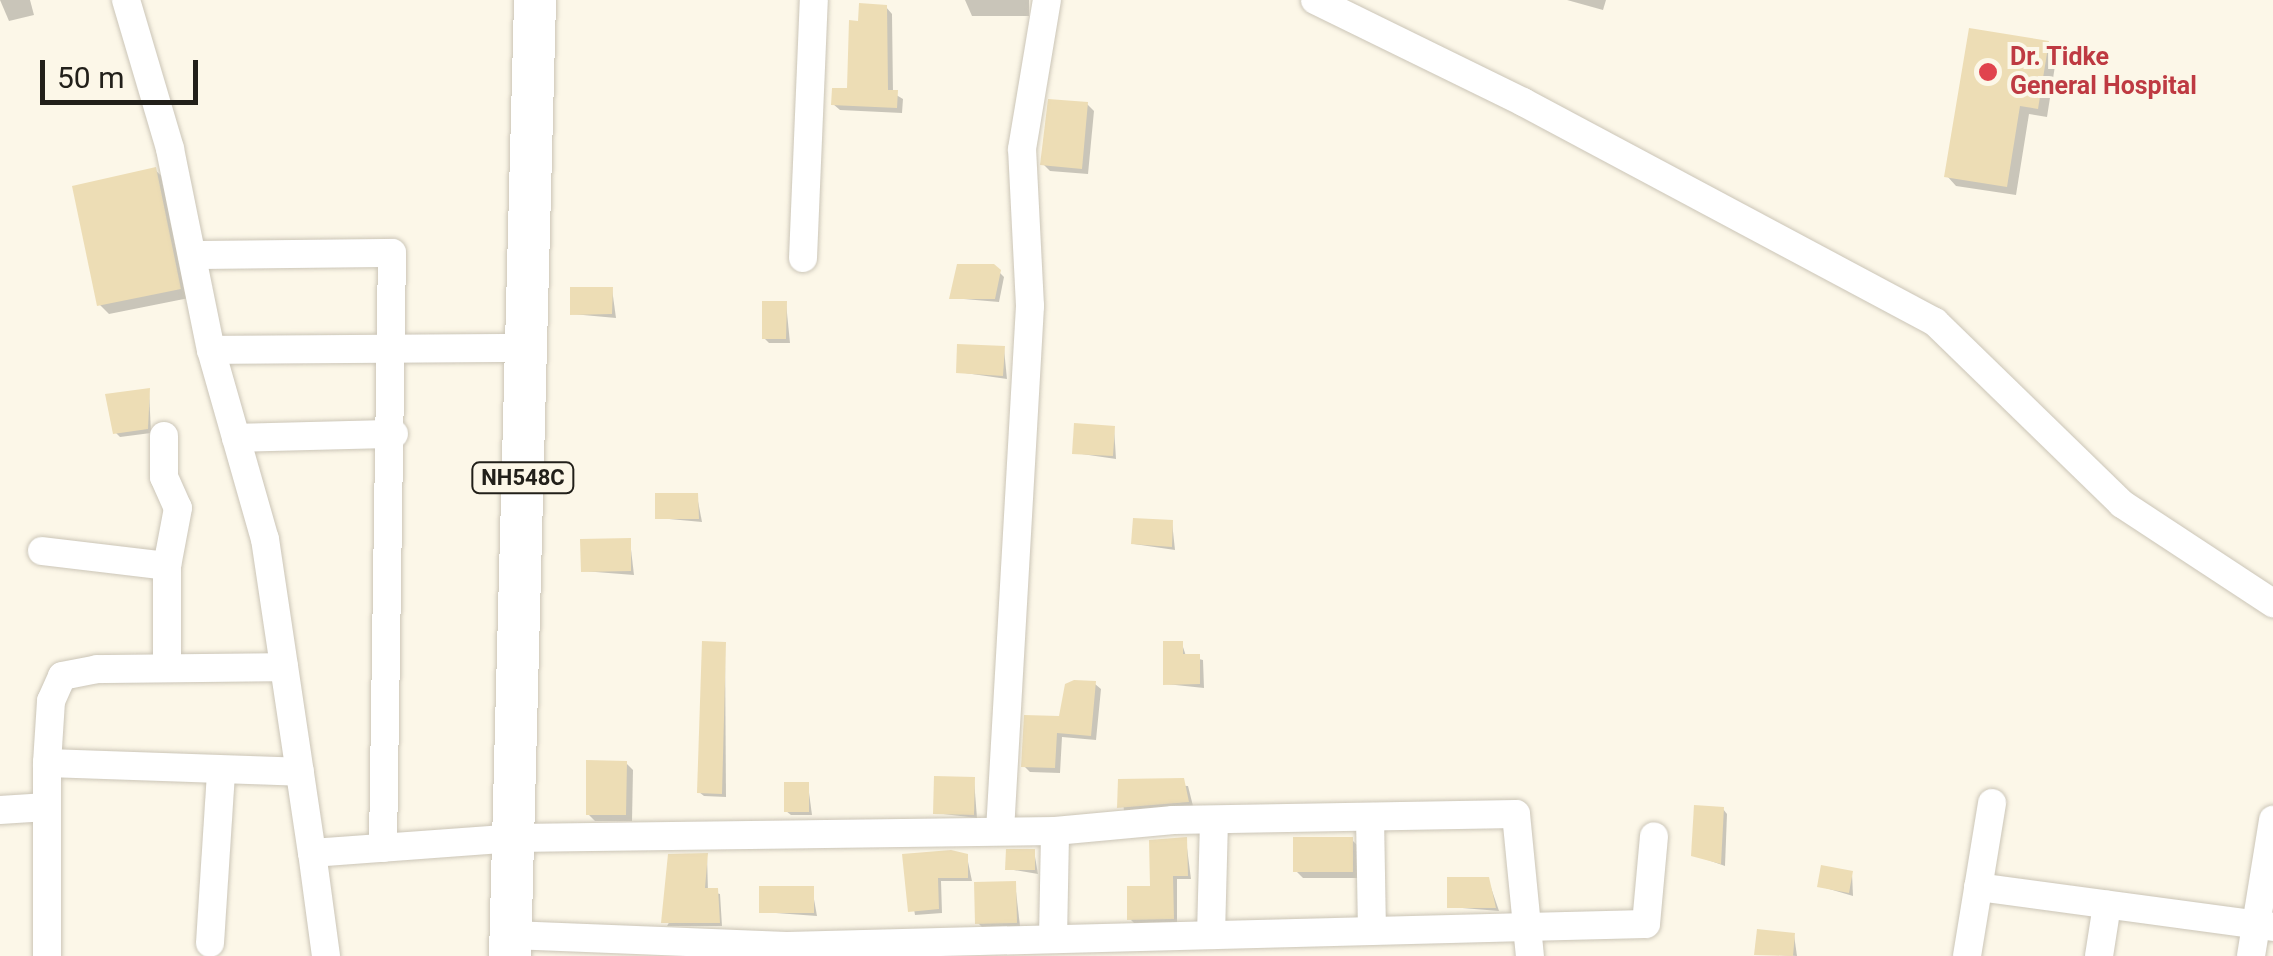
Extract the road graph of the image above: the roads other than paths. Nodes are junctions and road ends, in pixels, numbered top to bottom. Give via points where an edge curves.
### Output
1 (126, 0) edge
2 (535, 0) edge
3 (814, 0) edge
4 (1047, 0) edge
5 (1314, 0) edge
6 (192, 255) junction
7 (803, 258) dead end
8 (396, 348) junction
9 (526, 348) junction
10 (211, 350) junction
11 (394, 434) junction
12 (164, 436) dead end
13 (236, 438) junction
14 (42, 551) dead end
15 (167, 566) junction
16 (2273, 603) edge
17 (284, 667) junction
18 (168, 668) junction
19 (46, 763) junction
20 (221, 772) junction
21 (300, 772) junction
22 (1992, 803) dead end
23 (46, 807) junction
24 (0, 810) edge
25 (1370, 818) junction
26 (1214, 820) junction
27 (2273, 820) edge
28 (1056, 831) junction
29 (1000, 832) junction
30 (1654, 836) dead end
31 (514, 838) junction
32 (384, 848) junction
33 (312, 853) junction
34 (1978, 888) junction
35 (2107, 904) junction
36 (1530, 926) junction
37 (2264, 926) edge
38 (1372, 930) junction
39 (1211, 934) junction
40 (1054, 939) junction
41 (210, 943) dead end
42 (511, 946) edge
43 (47, 956) edge
44 (326, 956) edge
45 (1530, 956) edge
46 (1967, 956) edge
47 (2099, 956) edge
48 (2251, 956) edge

1 - 6 street via 170,149
2 - 9 highway, NH548C
3 - 7 street
4 - 29 street via 1022,150 1030,306
5 - 16 street via 1523,102 1935,322 2122,504
6 - 8 street via 392,253
6 - 10 street
8 - 9 street
8 - 10 street
8 - 11 street
9 - 31 highway, NH548C
10 - 13 street
11 - 13 street
11 - 32 street
12 - 15 street via 164,477 178,508
13 - 17 street via 266,539
14 - 15 street
15 - 18 street
17 - 18 street
17 - 21 street
18 - 19 street via 62,676 51,701
19 - 20 street
19 - 23 street
20 - 21 street
20 - 41 street
21 - 33 street
22 - 34 street
23 - 24 street
23 - 43 street
25 - 26 street
25 - 36 street via 1516,814
25 - 38 street
26 - 28 street
26 - 39 street
27 - 37 street
28 - 29 street
28 - 40 street
29 - 31 street
30 - 36 street via 1646,924
31 - 32 street
31 - 42 highway, NH548C
32 - 33 street
33 - 44 street
34 - 35 street
34 - 46 street
35 - 37 street
35 - 47 street
36 - 38 street
36 - 45 street
37 - 48 street
38 - 39 street
39 - 40 street
40 - 42 street

